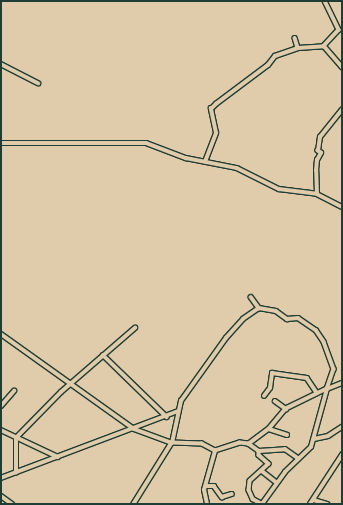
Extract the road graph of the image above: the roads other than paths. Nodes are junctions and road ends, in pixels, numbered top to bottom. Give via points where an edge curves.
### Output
1 (325, 1) edge
2 (340, 30) edge
3 (295, 38) dead end
4 (324, 46) junction
5 (298, 48) junction
6 (1, 64) edge
7 (342, 67) edge
8 (38, 83) dead end
9 (342, 110) edge
10 (1, 144) edge
11 (205, 162) junction
12 (318, 192) junction
13 (342, 207) edge
14 (251, 297) dead end
15 (259, 308) junction
16 (135, 328) dead end
17 (1, 334) edge
18 (103, 355) junction
19 (72, 382) junction
20 (342, 383) edge
21 (327, 389) junction
22 (14, 391) dead end
23 (317, 393) junction
24 (264, 396) dead end
25 (275, 401) dead end
26 (1, 406) edge
27 (286, 409) junction
28 (178, 411) junction
29 (167, 417) junction
30 (342, 427) edge
31 (134, 429) junction
32 (269, 429) junction
33 (1, 430) edge
34 (287, 436) dead end
35 (16, 438) junction
36 (314, 439) junction
37 (172, 443) junction
38 (249, 444) junction
39 (215, 451) junction
40 (259, 451) junction
41 (342, 455) edge
42 (58, 457) junction
43 (298, 458) junction
44 (262, 471) junction
45 (16, 473) junction
46 (1, 478) edge
47 (276, 482) junction
48 (206, 486) junction
49 (232, 494) dead end
50 (1, 496) edge
51 (314, 500) junction
52 (12, 504) edge
53 (134, 504) edge
54 (207, 504) edge
55 (262, 504) edge
56 (310, 504) edge
57 (327, 504) edge

1 - 2 street
2 - 4 street
3 - 5 street
4 - 5 street
4 - 7 street
5 - 11 street via 275,56 268,65 211,109 216,133
6 - 8 street
9 - 12 street via 320,136 318,150 321,154 317,160 316,171
10 - 11 street via 146,143 186,158
11 - 12 street via 237,168 285,190
12 - 13 street
14 - 15 street
15 - 21 street via 276,311 287,319 298,318 316,330 324,342 334,369
15 - 28 street via 243,319 226,338 185,395
16 - 18 street
17 - 19 street
18 - 19 street
18 - 29 street
19 - 31 street
19 - 35 street
20 - 21 street
21 - 23 street
21 - 36 street
22 - 26 street
23 - 24 street via 307,378 272,373 270,388
23 - 27 street
25 - 27 street
27 - 32 street
28 - 29 street
28 - 37 street
29 - 31 street
30 - 36 street via 328,436
31 - 37 street
31 - 42 street
32 - 34 street
32 - 38 street
33 - 35 street
35 - 42 street
35 - 45 street
36 - 43 street via 311,447
37 - 39 street via 202,444
37 - 53 street
38 - 39 street via 240,443
38 - 40 street
39 - 48 street
40 - 43 street via 285,449
40 - 44 street via 259,455 269,464
41 - 51 street
42 - 45 street
43 - 47 street
44 - 47 street
44 - 55 street via 248,484 250,496
45 - 46 street
47 - 55 street
48 - 49 street via 214,486 222,497
48 - 54 street
50 - 52 street
51 - 56 street
51 - 57 street

